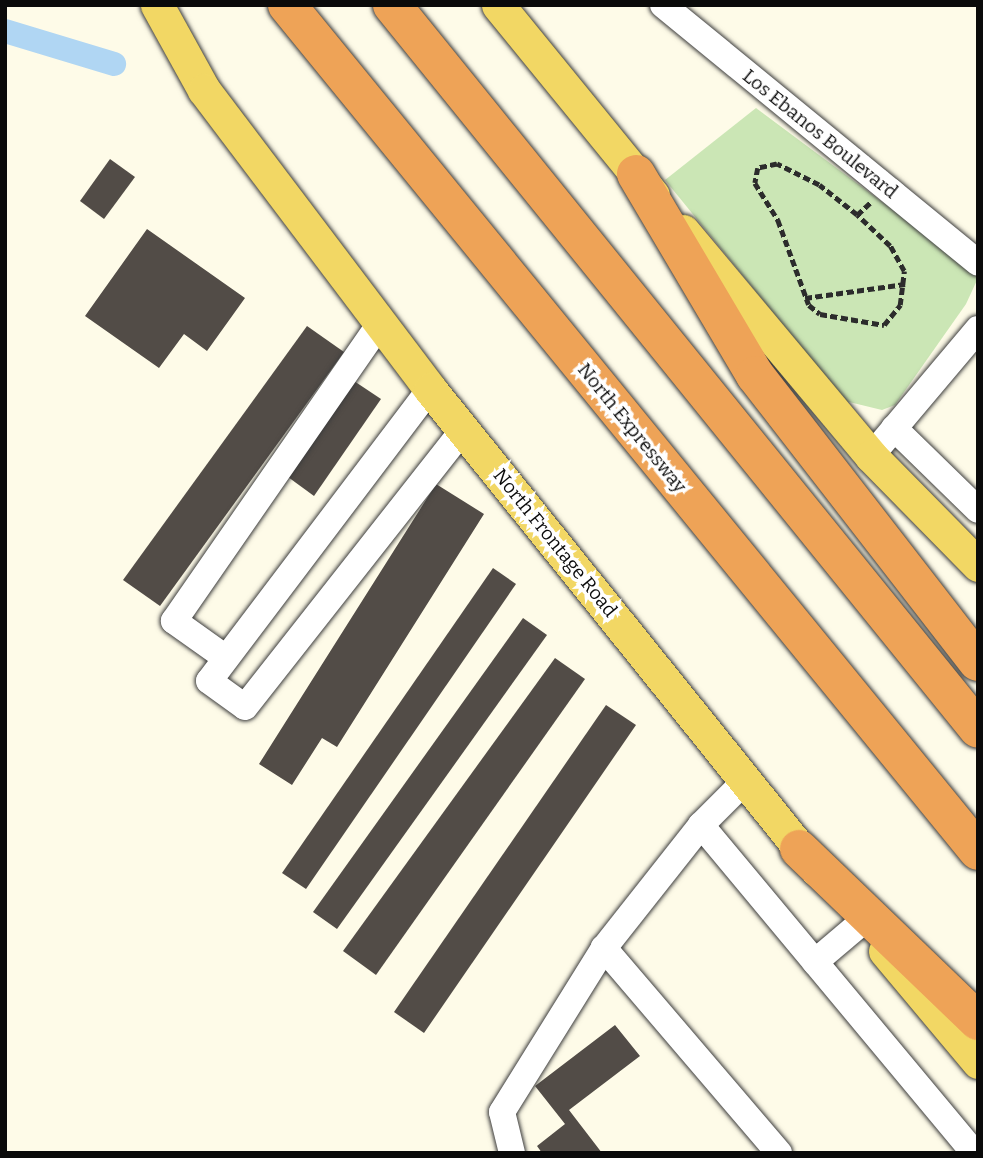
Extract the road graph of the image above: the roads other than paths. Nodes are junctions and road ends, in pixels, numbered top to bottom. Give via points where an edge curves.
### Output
1 (157, 5) edge
2 (287, 5) edge
3 (392, 5) edge
4 (498, 5) edge
5 (663, 5) edge
6 (636, 174) junction
7 (978, 263) edge
8 (381, 322) junction
9 (978, 329) edge
10 (430, 389) junction
11 (894, 428) junction
12 (464, 429) junction
13 (871, 456) junction
14 (978, 510) edge
15 (978, 565) edge
16 (226, 658) junction
17 (978, 662) edge
18 (978, 729) edge
19 (745, 781) junction
20 (701, 825) junction
21 (799, 849) junction
22 (978, 851) edge
23 (861, 923) junction
24 (604, 948) junction
25 (815, 962) junction
26 (978, 1021) edge
27 (978, 1062) edge
28 (512, 1153) edge
29 (779, 1153) edge
30 (974, 1153) edge

1 - 8 main road, North Frontage Road via 204,90
2 - 22 highway, North Expressway
3 - 18 highway
4 - 6 main road
5 - 7 street, Los Ebanos Boulevard
6 - 13 main road
6 - 17 highway via 755,375
8 - 10 main road, North Frontage Road
8 - 16 street via 174,621
9 - 11 street
10 - 12 main road, North Frontage Road
10 - 16 street
11 - 13 street
11 - 14 street
12 - 16 street via 245,708 209,681
12 - 19 main road, North Frontage Road
13 - 15 main road
19 - 20 street
19 - 21 main road, North Frontage Road
20 - 24 street
20 - 25 street
21 - 23 main road, North Frontage Road
21 - 26 highway
23 - 25 street
23 - 27 main road, North Frontage Road
24 - 28 street via 502,1112
24 - 29 street
25 - 30 street

